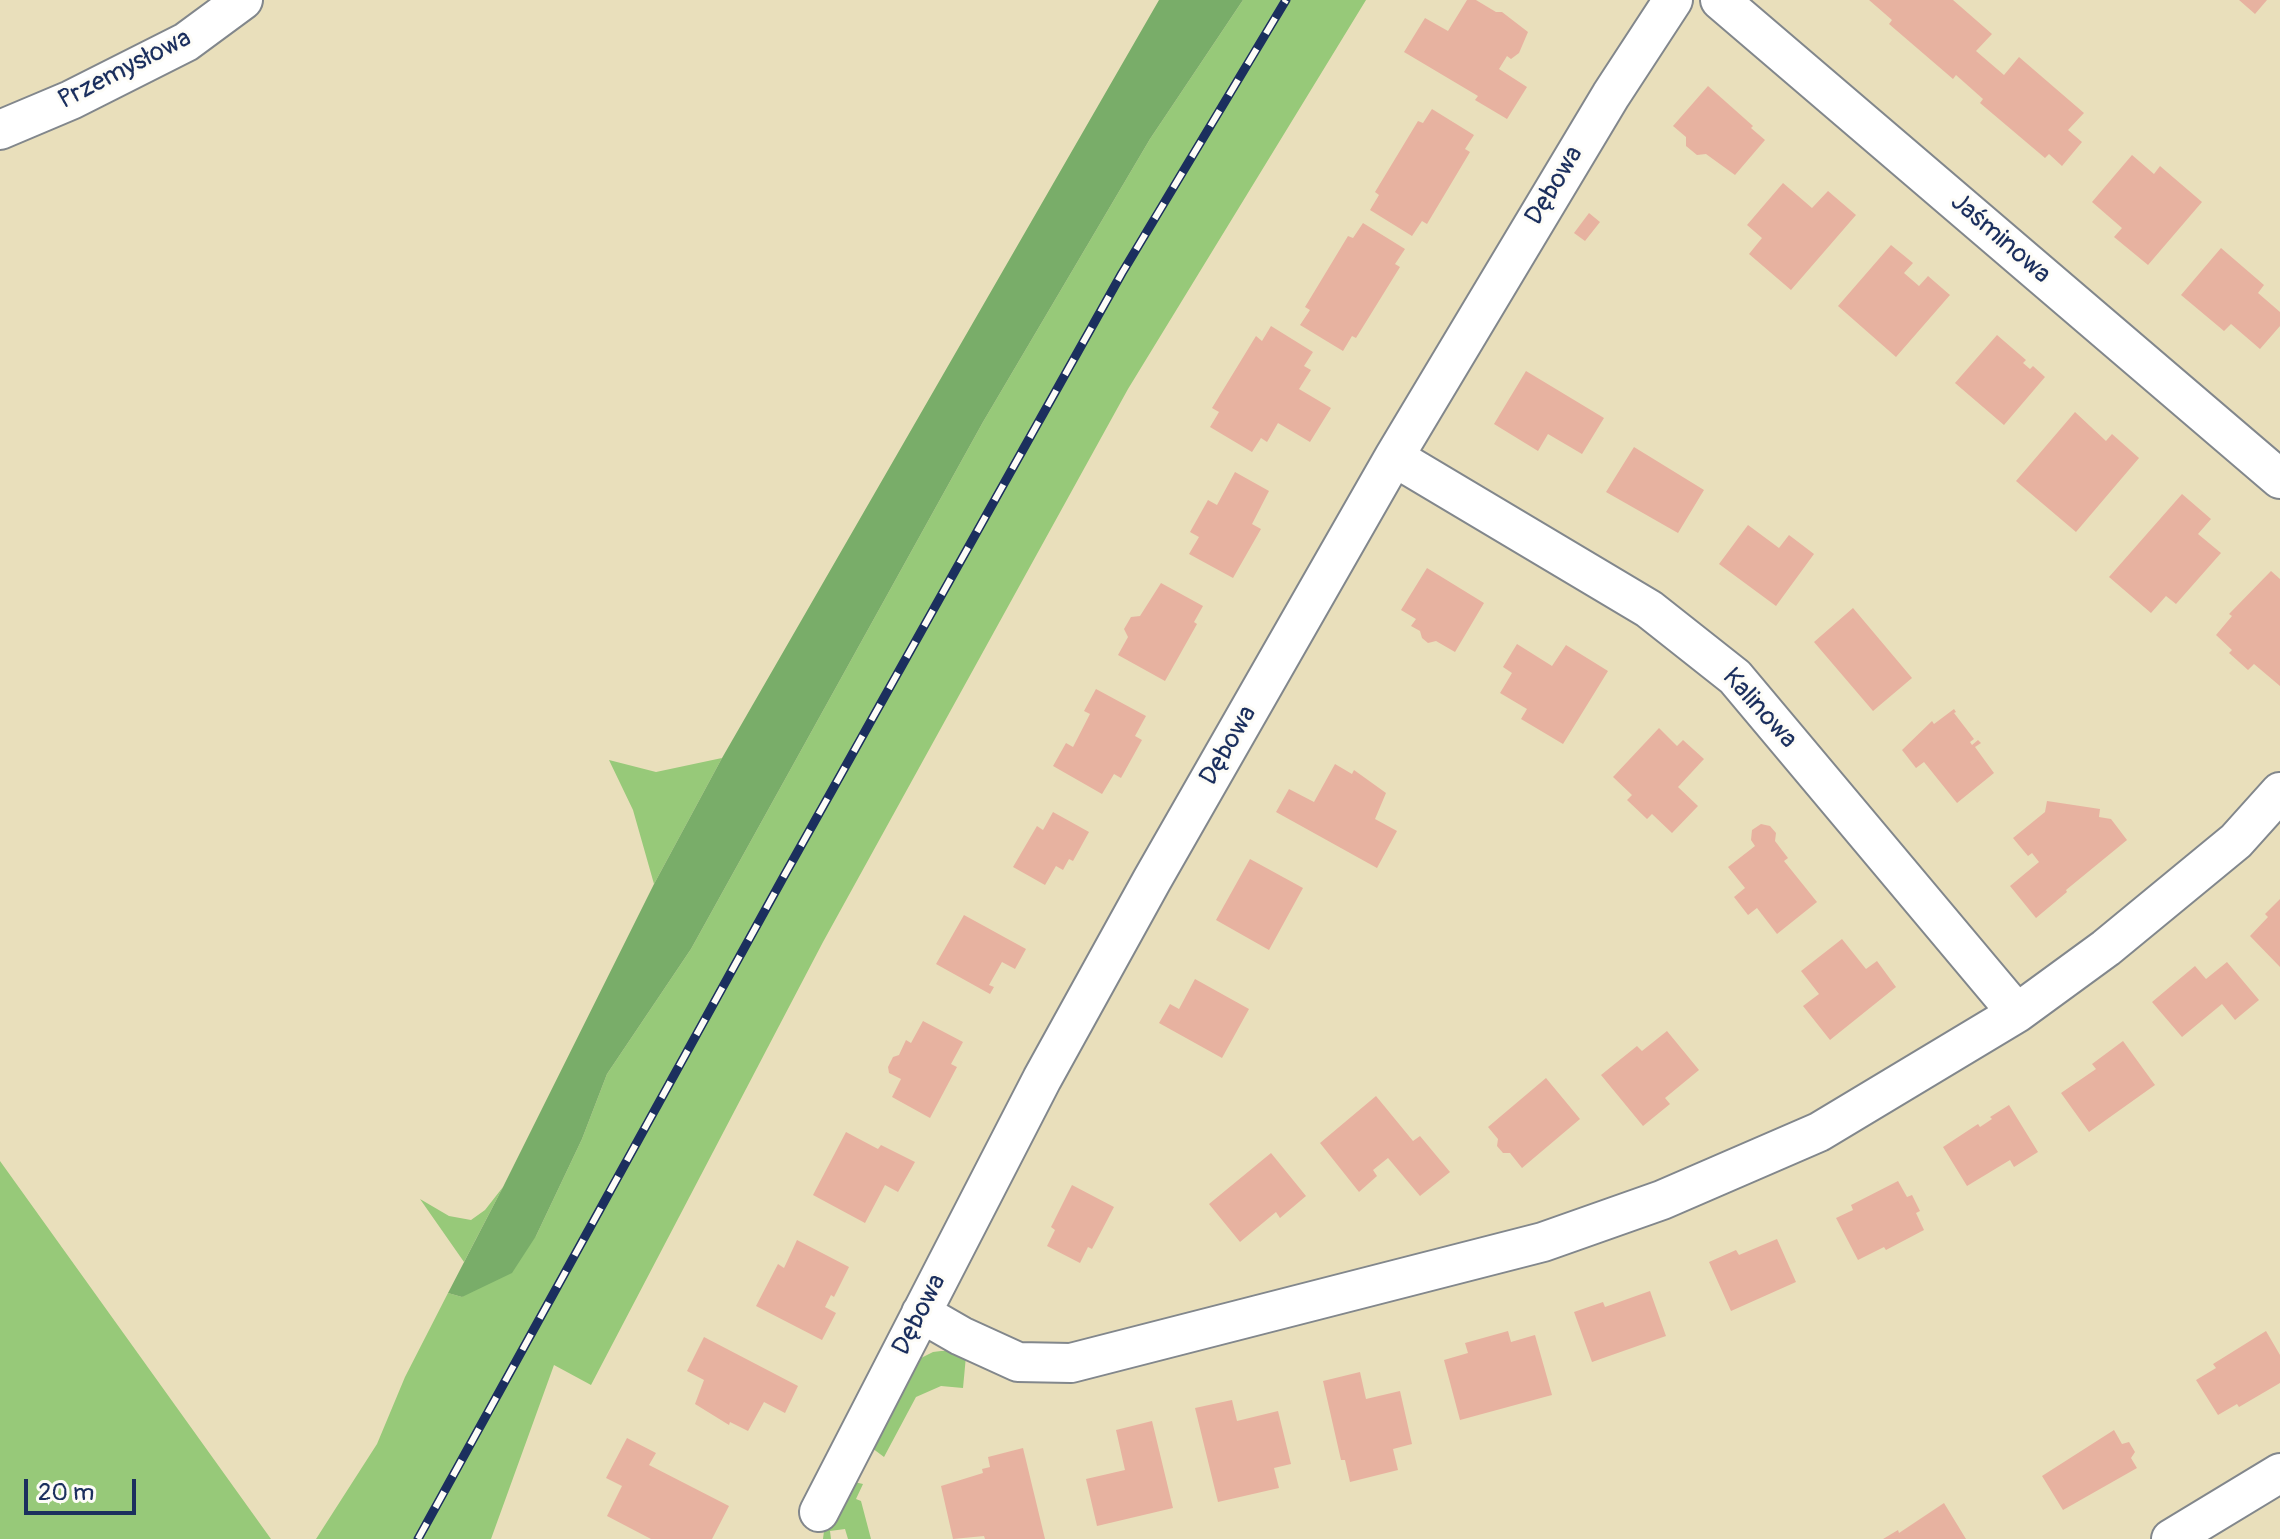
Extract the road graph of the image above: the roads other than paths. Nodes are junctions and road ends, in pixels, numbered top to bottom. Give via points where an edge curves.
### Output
1 (243, 0) edge
2 (1673, 0) edge
3 (1720, 0) edge
4 (0, 130) edge
5 (1394, 457) junction
6 (2280, 479) edge
7 (2280, 792) edge
8 (2017, 1013) junction
9 (921, 1313) junction
10 (2280, 1473) edge
11 (819, 1512) dead end
12 (2171, 1539) edge

1 - 4 street, Przemysłowa via 186,42
2 - 5 street, Dębowa
3 - 6 street, Jaśminowa
5 - 8 street, Kalinowa via 1649,609 1735,677
5 - 9 street, Dębowa via 1049,1065
7 - 8 street via 2236,841
8 - 9 street via 1819,1132 1662,1200 1543,1242 1071,1363 1018,1362
9 - 11 street, Dębowa
10 - 12 street

